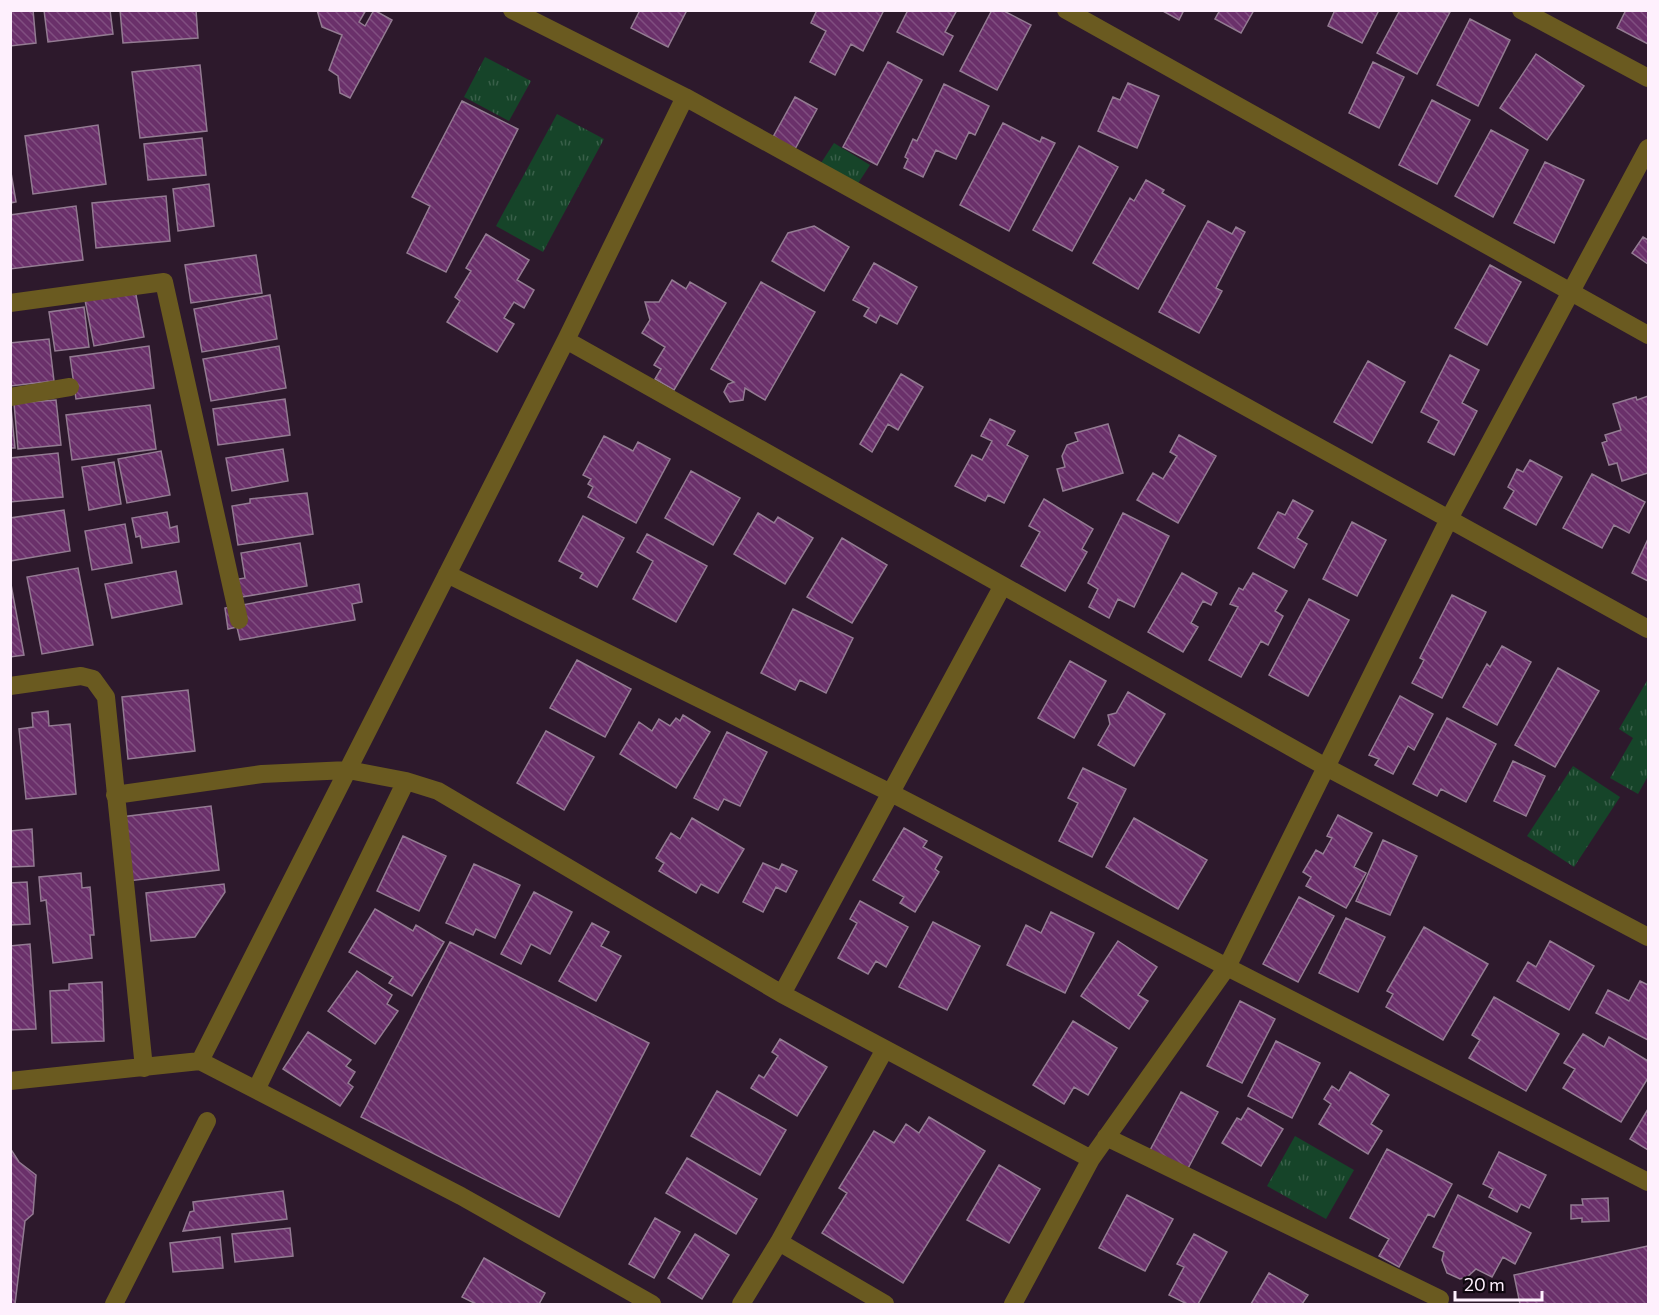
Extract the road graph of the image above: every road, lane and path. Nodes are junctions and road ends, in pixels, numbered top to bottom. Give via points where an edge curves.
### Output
1 (512, 10) edge
2 (1066, 10) edge
3 (1521, 10) edge
4 (1648, 78) edge
5 (685, 98) junction
6 (1648, 148) edge
7 (1570, 293) junction
8 (10, 303) edge
9 (1648, 335) edge
10 (566, 340) junction
11 (70, 387) dead end
12 (10, 397) edge
13 (1450, 517) junction
14 (447, 574) junction
15 (1002, 587) junction
16 (239, 620) dead end
17 (1648, 629) edge
18 (10, 686) edge
19 (1326, 767) junction
20 (348, 770) junction
21 (406, 781) junction
22 (893, 794) junction
23 (116, 795) junction
24 (1648, 937) edge
25 (1227, 966) junction
26 (782, 994) junction
27 (885, 1049) junction
28 (200, 1061) junction
29 (144, 1068) junction
30 (10, 1081) edge
31 (256, 1090) junction
32 (207, 1121) dead end
33 (1106, 1137) junction
34 (1091, 1159) junction
35 (1648, 1182) edge
36 (779, 1242) junction
37 (1440, 1299) dead end
38 (114, 1305) edge
39 (652, 1305) edge
40 (741, 1305) edge
41 (885, 1305) edge
42 (1012, 1305) edge

1 - 5 street
2 - 7 street
3 - 4 street
5 - 10 street
5 - 13 street
6 - 7 street
7 - 9 street
7 - 13 street
8 - 16 street via 164,282
10 - 14 street
10 - 15 street
11 - 12 street
13 - 17 street
13 - 19 street
14 - 20 street
14 - 22 street
15 - 19 street
15 - 22 street
18 - 23 street via 81,676 93,679 106,697
19 - 24 street
19 - 25 street
20 - 21 street
20 - 23 street via 261,774
20 - 28 street
21 - 26 street via 438,791
21 - 31 street
22 - 25 street
22 - 26 street
23 - 29 street
25 - 33 street
25 - 35 street
26 - 27 street
27 - 34 street
27 - 36 street
28 - 29 street
28 - 31 street
29 - 30 street
31 - 39 street via 461,1196
32 - 38 street
33 - 34 street
33 - 37 street
34 - 42 street
36 - 40 street
36 - 41 street

